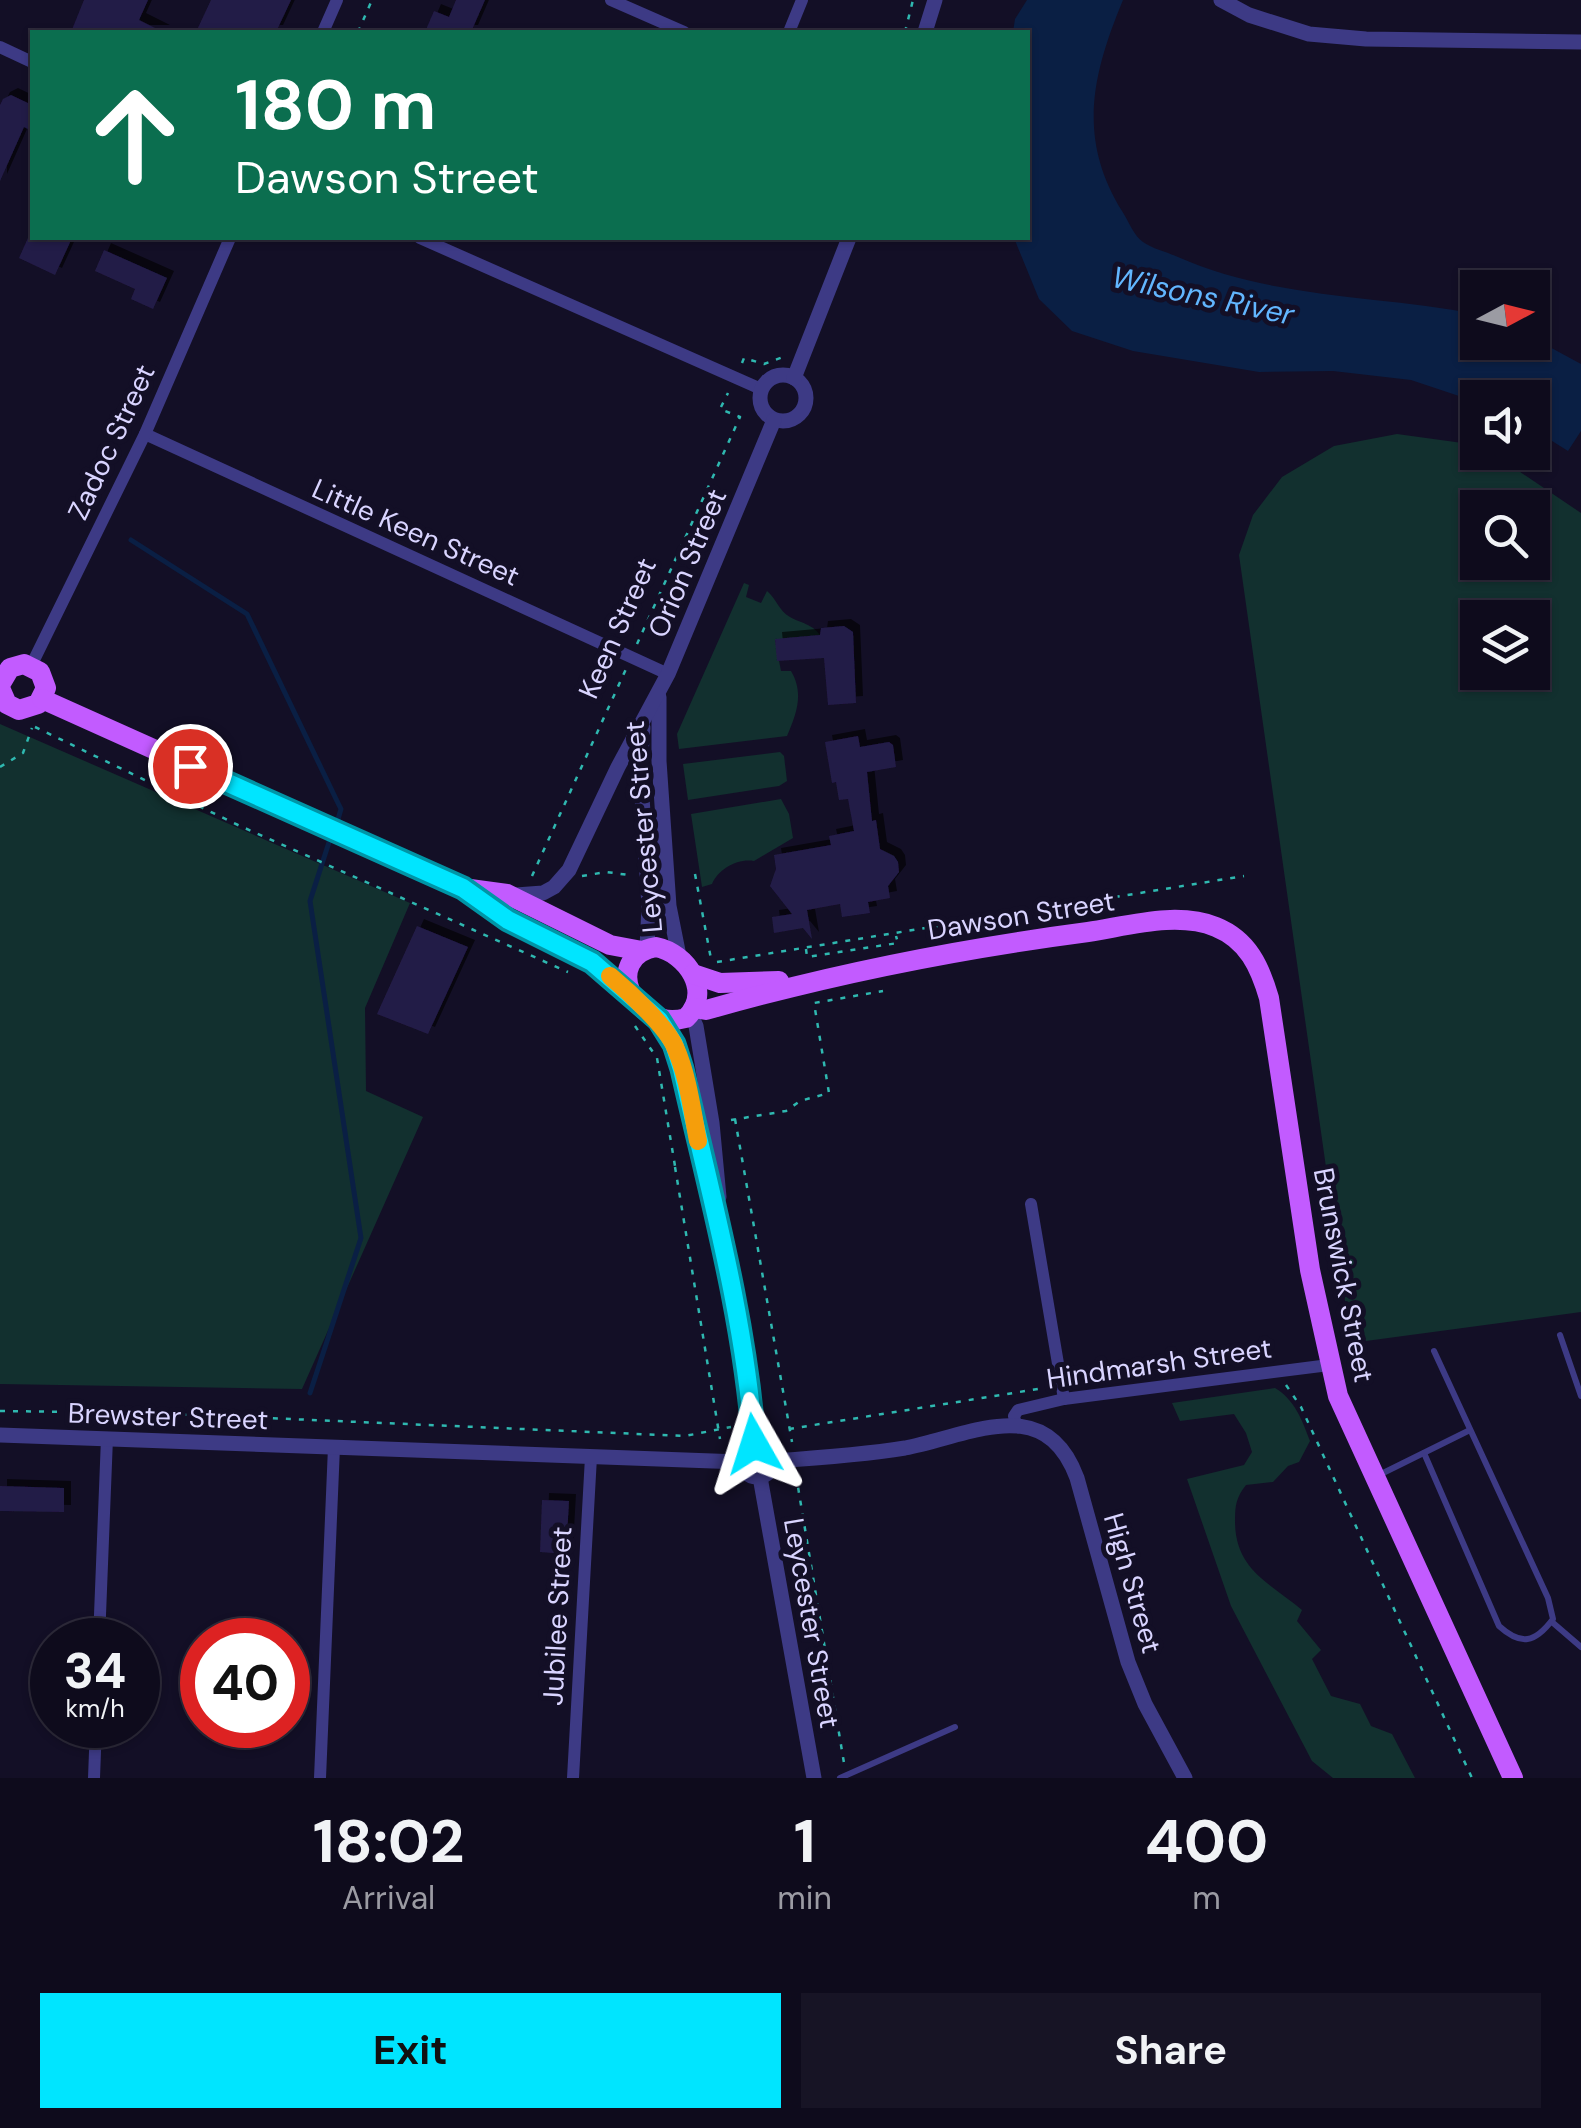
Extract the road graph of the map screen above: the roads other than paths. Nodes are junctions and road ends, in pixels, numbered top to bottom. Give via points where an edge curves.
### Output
1 (337, 0) edge
2 (611, 0) edge
3 (802, 0) edge
4 (935, 0) edge
5 (1221, 0) edge
6 (324, 30) edge
7 (679, 30) edge
8 (791, 30) edge
9 (926, 30) edge
10 (1581, 42) edge
11 (0, 47) edge
12 (30, 61) edge
13 (229, 240) edge
14 (425, 240) edge
15 (847, 240) edge
16 (794, 378) junction
17 (761, 389) junction
18 (774, 420) junction
19 (144, 434) junction
20 (31, 666) junction
21 (668, 674) junction
22 (0, 683) edge
23 (659, 693) junction
24 (42, 699) junction
25 (643, 724) junction
26 (463, 888) junction
27 (507, 894) junction
28 (1233, 937) joint
29 (645, 949) junction
30 (679, 956) junction
31 (693, 974) junction
32 (816, 979) junction
33 (632, 996) junction
34 (692, 1011) junction
35 (659, 1020) junction
36 (1031, 1204) dead end
37 (721, 1231) junction
38 (1560, 1336) dead end
39 (1434, 1352) dead end
40 (1329, 1365) junction
41 (1581, 1396) edge
42 (1064, 1399) junction
43 (1016, 1425) junction
44 (1470, 1430) junction
45 (0, 1435) edge
46 (106, 1438) junction
47 (754, 1444) junction
48 (334, 1447) junction
49 (1424, 1452) junction
50 (590, 1458) junction
51 (740, 1462) junction
52 (774, 1462) junction
53 (760, 1477) junction
54 (1373, 1478) junction
55 (100, 1618) edge
56 (1552, 1622) junction
57 (1581, 1647) edge
58 (955, 1727) dead end
59 (95, 1748) edge
60 (843, 1777) edge
61 (94, 1778) edge
62 (320, 1778) edge
63 (573, 1778) edge
64 (814, 1778) edge
65 (1185, 1778) edge
66 (1513, 1778) edge

1 - 6 street
2 - 7 street
3 - 8 street
4 - 9 street
5 - 10 street via 1309,34
11 - 12 street
13 - 19 street, Zadoc Street
14 - 17 street
15 - 16 street
16 - 17 street via 778,375
16 - 18 street via 805,393 804,408 793,420
17 - 18 street via 762,408
18 - 21 street, Orion Street
19 - 20 street, Zadoc Street
19 - 21 street, Little Keen Street
20 - 22 main road via 10,668
20 - 24 main road via 43,677
21 - 23 street, Orion Street
22 - 24 main road via 7,704 20,710
23 - 25 street, Orion Street
23 - 30 street, Leycester Street via 670,906
24 - 26 main road
25 - 27 street, Orion Street via 563,879 543,893
25 - 29 street, Orion Street
26 - 27 main road
26 - 33 main road via 508,920 592,962
27 - 29 main road via 610,945
28 - 32 main road, Dawson Street via 1198,922 1156,922 962,949
28 - 40 main road, Brunswick Street via 1260,968 1268,998
29 - 30 main road via 665,948
29 - 33 main road via 628,973
30 - 31 main road
31 - 32 main road, Dawson Street via 720,983
31 - 34 main road
32 - 34 main road, Dawson Street
33 - 35 main road
34 - 35 main road via 676,1021
34 - 37 street via 712,1122
35 - 37 street via 682,1069
36 - 42 street
37 - 47 street
38 - 41 lane
39 - 44 lane
40 - 42 street, Hindmarsh Street
40 - 54 main road, Brunswick Street
42 - 43 street, Hindmarsh Street via 1018,1410
43 - 52 street, Hindmarsh Street via 908,1447
43 - 65 street, High Street via 1044,1432 1071,1460 1128,1662
44 - 49 lane
44 - 56 lane via 1548,1598
45 - 46 street, Brewster Street
46 - 48 street, Brewster Street
46 - 55 street
47 - 51 street
47 - 52 street via 770,1448
48 - 50 street
48 - 62 street
49 - 54 lane
49 - 56 lane via 1499,1626 1527,1640
50 - 51 street
50 - 63 street, Jubilee Street
51 - 53 street
52 - 53 street
53 - 64 street, Leycester Street
54 - 66 main road, Brunswick Street
56 - 57 lane
58 - 60 lane
59 - 61 street

